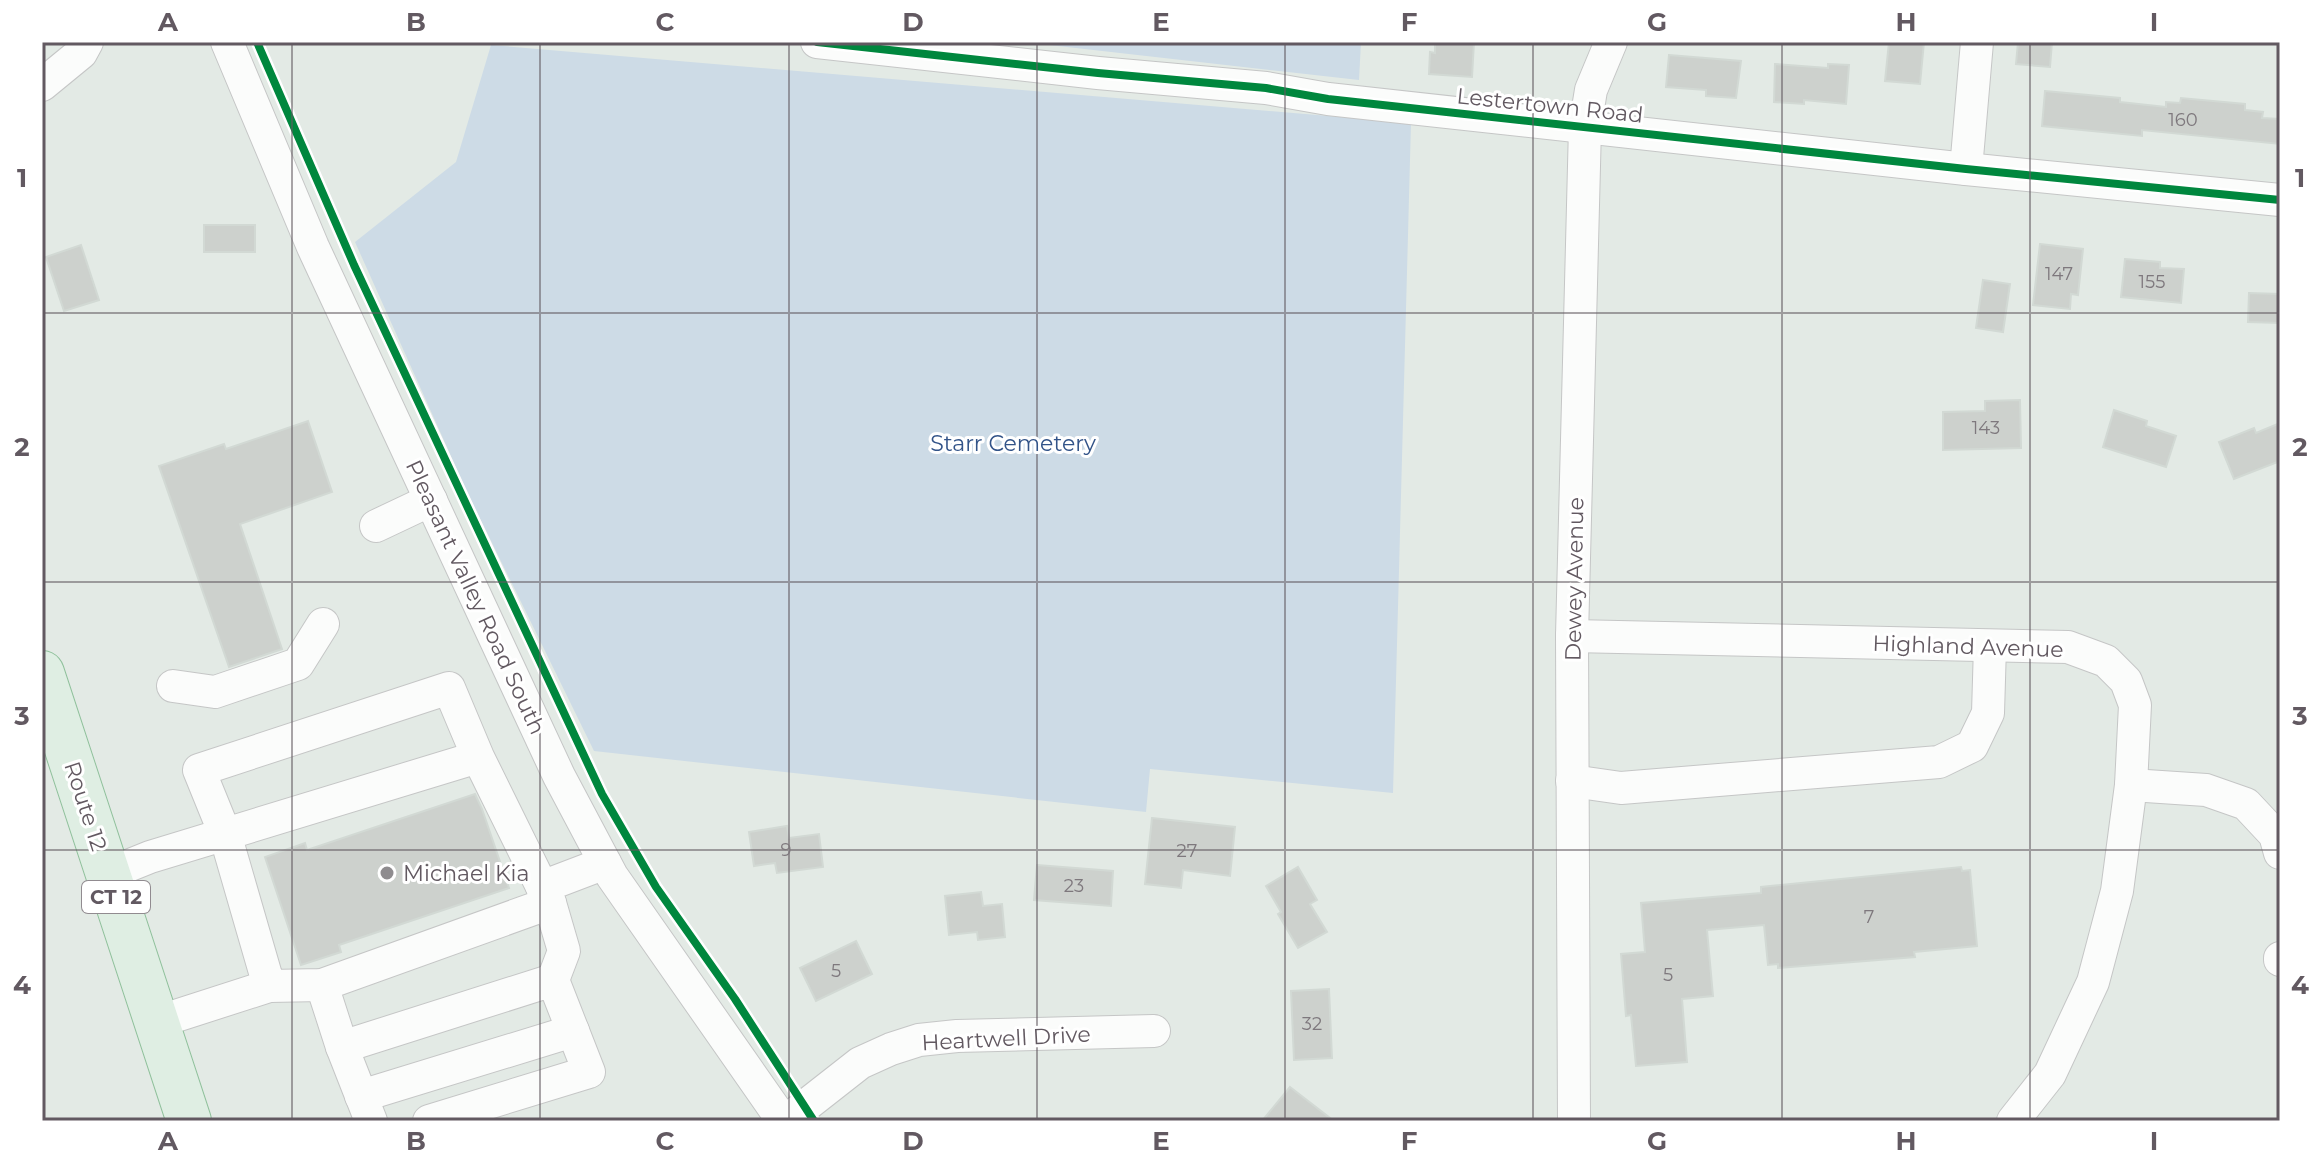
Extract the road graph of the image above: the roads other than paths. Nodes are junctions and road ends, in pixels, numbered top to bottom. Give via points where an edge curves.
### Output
1 (87, 42) edge
2 (227, 42) edge
3 (817, 42) edge
4 (1611, 42) edge
5 (1977, 42) edge
6 (42, 85) edge
7 (1585, 127) junction
8 (1966, 169) junction
9 (2280, 200) edge
10 (431, 500) junction
11 (376, 526) dead end
12 (323, 624) dead end
13 (1572, 636) junction
14 (1990, 646) junction
15 (42, 673) edge
16 (173, 686) dead end
17 (478, 757) junction
18 (1572, 781) junction
19 (2131, 785) junction
20 (225, 834) junction
21 (2280, 853) edge
22 (605, 863) junction
23 (108, 874) junction
24 (546, 895) junction
25 (553, 980) junction
26 (322, 985) junction
27 (269, 986) junction
28 (157, 1022) junction
29 (573, 1031) junction
30 (1154, 1031) dead end
31 (342, 1047) junction
32 (366, 1109) edge
33 (189, 1121) edge
34 (429, 1121) edge
35 (784, 1121) edge
36 (1574, 1121) edge
37 (2013, 1121) edge

1 - 6 street
2 - 10 street, Pleasant Valley Road South via 313,247
3 - 7 street, Lestertown Road
4 - 7 street, Dewey Avenue via 1591,90
5 - 8 street
7 - 8 street, Lestertown Road
7 - 13 street, Dewey Avenue
8 - 9 street, Lestertown Road
10 - 11 street
10 - 22 street, Pleasant Valley Road South
12 - 16 street via 298,664 215,692
13 - 14 street, Highland Avenue
13 - 18 street, Dewey Avenue
14 - 18 street via 1988,713 1972,746 1939,762 1621,788
14 - 19 street, Highland Avenue via 2068,647 2106,661 2126,681 2135,705
15 - 23 highway, Route 12 / CT 12
17 - 20 street
17 - 20 street via 449,688 199,770
17 - 24 street
18 - 36 street, Dewey Avenue
19 - 21 street via 2206,790 2246,804 2275,835
19 - 37 street, Highland Avenue via 2117,891 2093,982 2050,1074
20 - 23 street
20 - 27 street
22 - 24 street
22 - 35 street, Pleasant Valley Road South
23 - 28 highway, Route 12 / CT 12
24 - 25 street via 564,951
24 - 26 street
25 - 29 street
25 - 31 street
26 - 27 street
26 - 31 street
27 - 28 street
28 - 33 highway, Route 12 / CT 12
29 - 32 street
29 - 34 street via 589,1072
30 - 35 street, Heartwell Drive via 919,1040 860,1063
31 - 32 street

